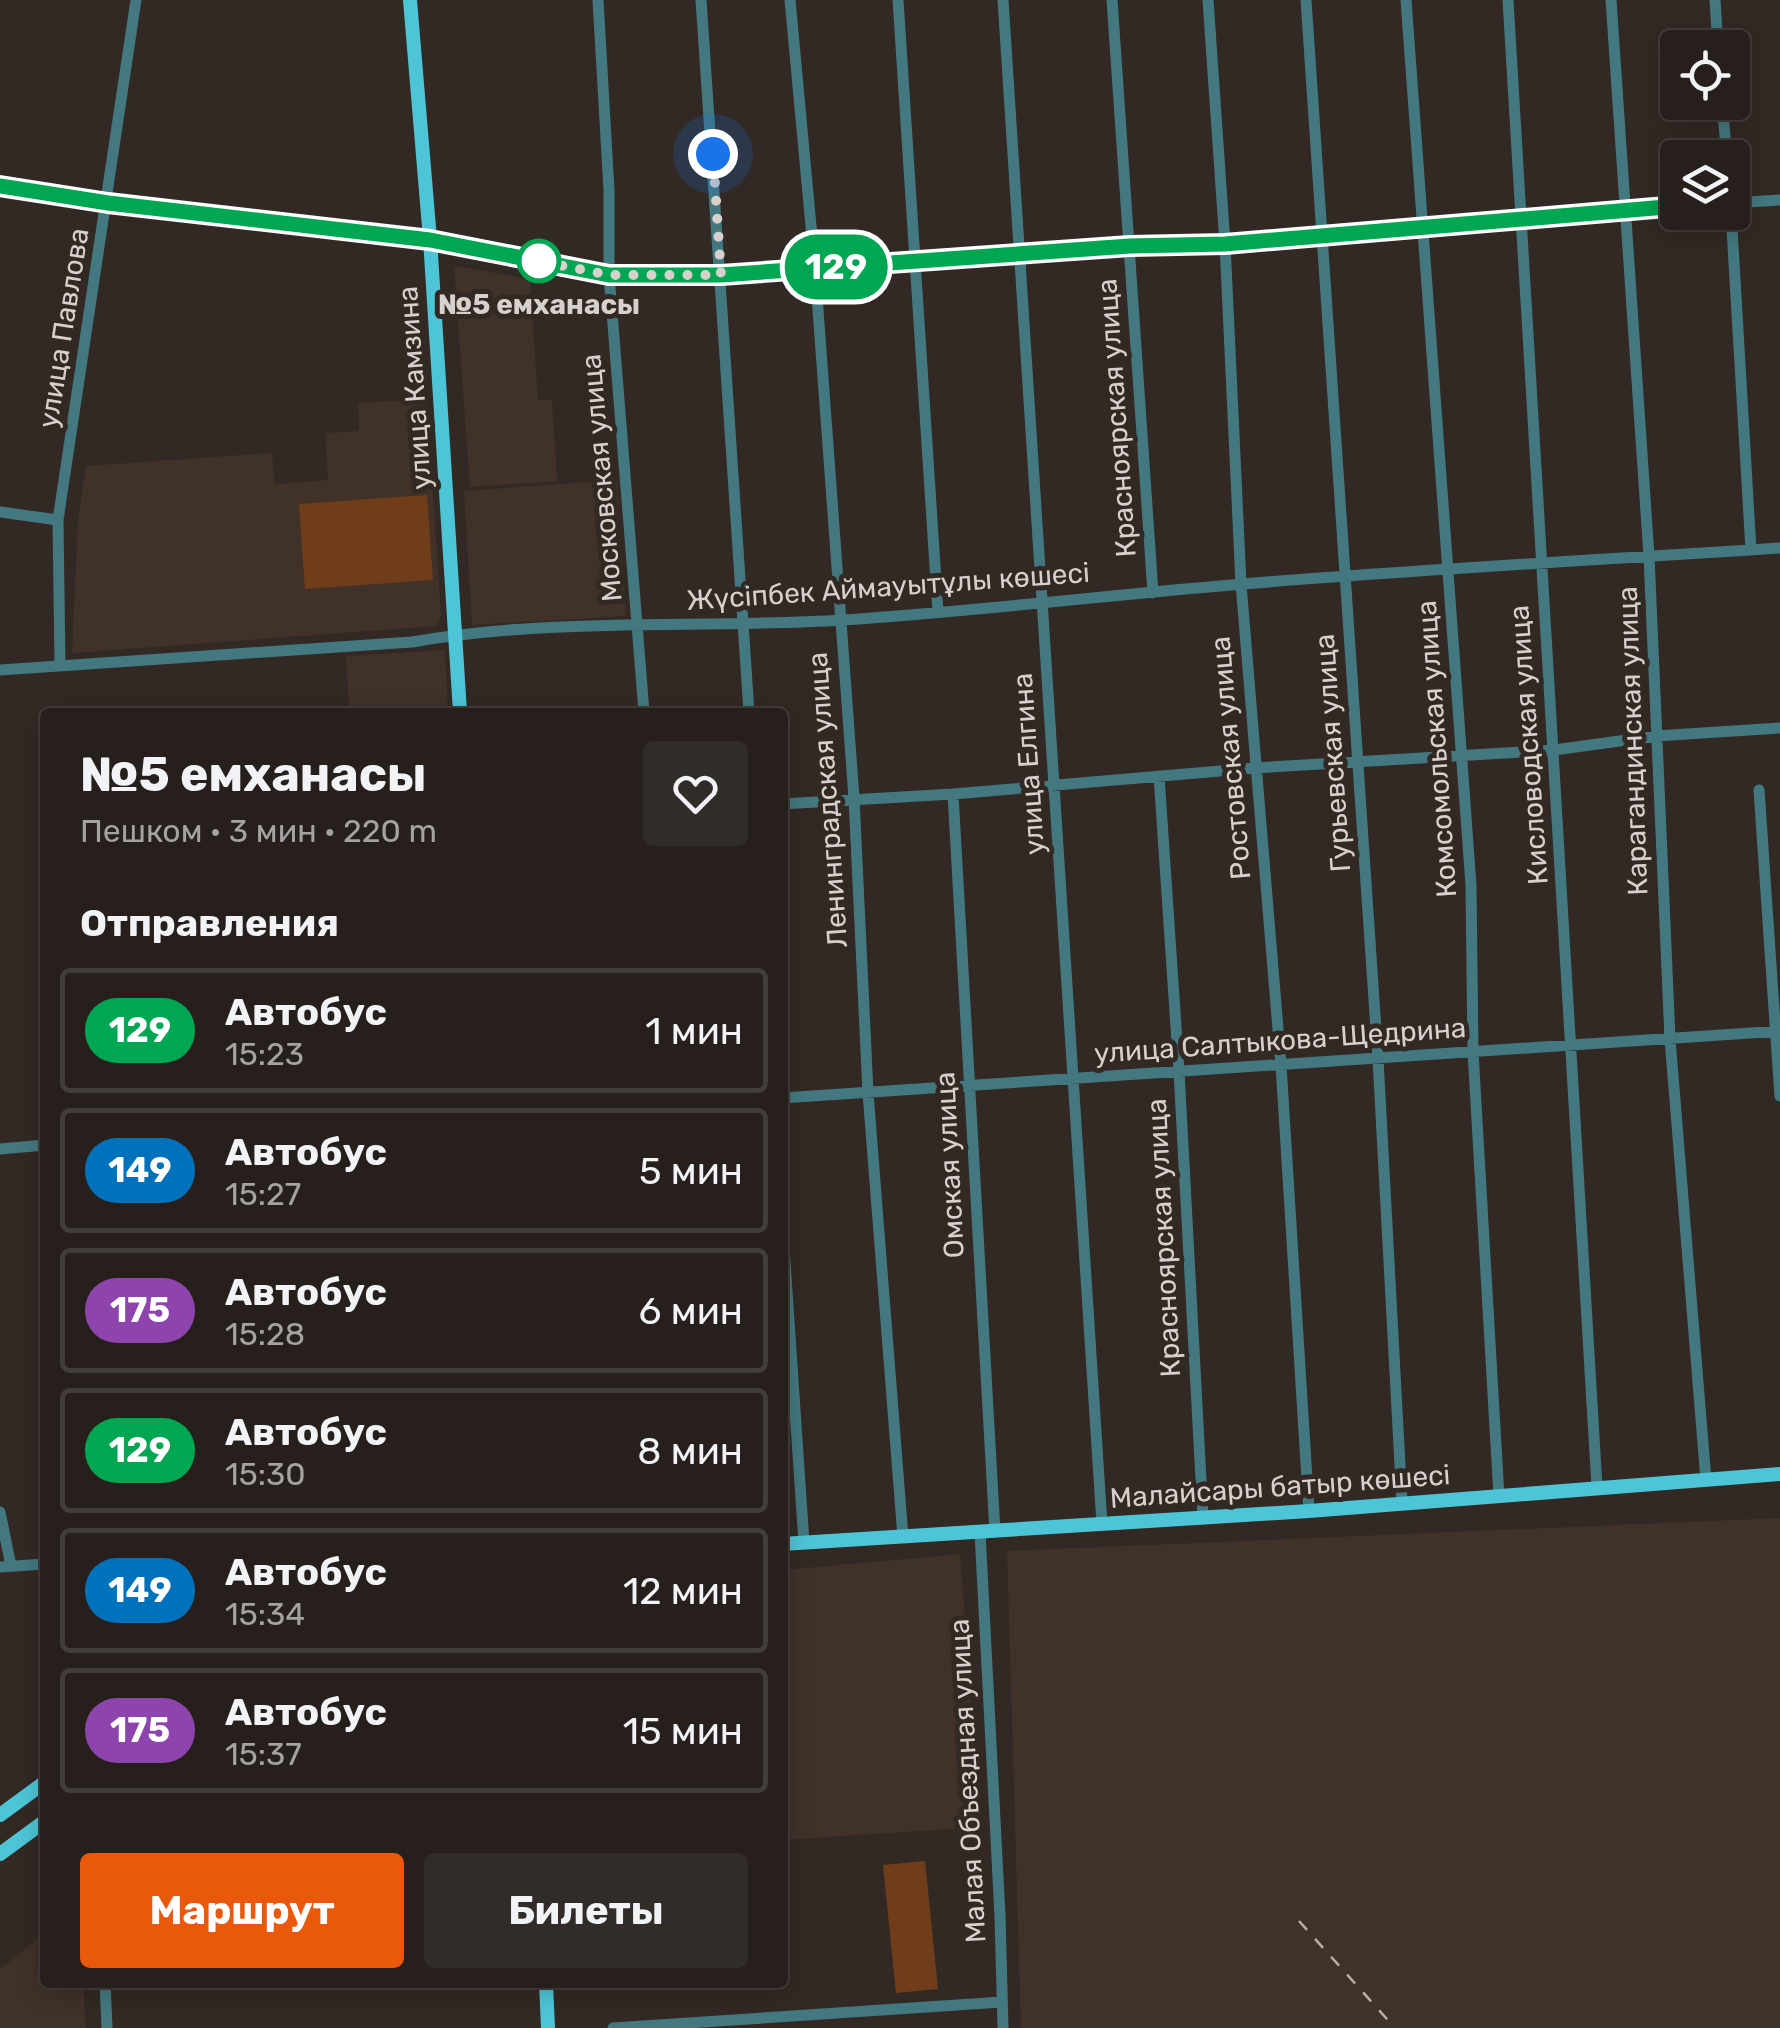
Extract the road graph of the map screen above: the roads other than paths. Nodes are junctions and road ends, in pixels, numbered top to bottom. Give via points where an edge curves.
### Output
1 (136, 0) edge
2 (410, 0) edge
3 (598, 0) edge
4 (701, 0) edge
5 (790, 0) edge
6 (898, 0) edge
7 (1003, 0) edge
8 (1112, 0) edge
9 (1208, 0) edge
10 (1306, 0) edge
11 (1406, 0) edge
12 (1508, 0) edge
13 (1610, 0) edge
14 (1715, 0) edge
15 (1717, 30) edge
16 (0, 186) edge
17 (1780, 200) edge
18 (1750, 202) edge
19 (108, 203) junction
20 (1660, 207) edge
21 (1623, 210) junction
22 (1521, 219) junction
23 (1424, 227) junction
24 (1732, 230) edge
25 (1323, 236) junction
26 (430, 240) junction
27 (1225, 244) junction
28 (1130, 246) junction
29 (1022, 254) junction
30 (915, 261) junction
31 (815, 269) junction
32 (609, 275) junction
33 (721, 275) junction
34 (0, 512) edge
35 (58, 520) junction
36 (1780, 548) edge
37 (1751, 550) junction
38 (1649, 556) junction
39 (1542, 562) junction
40 (1449, 570) junction
41 (1344, 576) junction
42 (1241, 584) junction
43 (1152, 593) junction
44 (1043, 604) junction
45 (938, 612) junction
46 (840, 620) junction
47 (744, 623) junction
48 (638, 625) junction
49 (454, 635) junction
50 (60, 666) junction
51 (0, 670) edge
52 (460, 708) edge
53 (644, 708) edge
54 (749, 708) edge
55 (1780, 728) edge
56 (1656, 736) junction
57 (1554, 750) junction
58 (1462, 757) junction
59 (1357, 761) junction
60 (1254, 768) junction
61 (1159, 776) junction
62 (1054, 784) junction
63 (1758, 790) dead end
64 (953, 794) junction
65 (854, 798) junction
66 (788, 804) edge
67 (1778, 1032) edge
68 (1670, 1039) junction
69 (1572, 1044) junction
70 (1473, 1052) junction
71 (1378, 1059) junction
72 (1282, 1065) junction
73 (1180, 1071) junction
74 (1076, 1079) junction
75 (970, 1086) junction
76 (868, 1093) junction
77 (1780, 1096) edge
78 (788, 1098) edge
79 (40, 1146) edge
80 (0, 1149) edge
81 (788, 1306) edge
82 (1780, 1474) edge
83 (1706, 1480) junction
84 (1597, 1487) junction
85 (1499, 1496) junction
86 (1402, 1502) junction
87 (1308, 1511) junction
88 (0, 1512) edge
89 (1203, 1517) junction
90 (1102, 1524) junction
91 (987, 1532) junction
92 (903, 1537) junction
93 (804, 1543) junction
94 (788, 1544) edge
95 (40, 1564) edge
96 (5, 1566) edge
97 (40, 1786) edge
98 (0, 1815) edge
99 (40, 1825) edge
100 (0, 1854) edge
101 (105, 1988) edge
102 (546, 1988) edge
103 (1002, 2002) junction
104 (107, 2028) edge
105 (548, 2028) edge
106 (613, 2028) edge
107 (1002, 2028) edge

1 - 19 street, улица Павлова
2 - 26 main road, улица Камзина
3 - 32 street, Московская улица
4 - 33 street
5 - 31 street, Ленинградская улица
6 - 30 street
7 - 29 street, улица Елгина
8 - 28 street, Красноярская улица
9 - 27 street, Ростовская улица
10 - 25 street, Гурьевская улица
11 - 23 street, Комсомольская улица
12 - 22 street, Кисловодская улица
13 - 21 street, Карагандинская улица
14 - 15 street
16 - 19 street
17 - 18 street
19 - 26 street
19 - 35 street, улица Павлова
20 - 21 street
21 - 22 street
21 - 38 street, Карагандинская улица
22 - 23 street
22 - 39 street, Кисловодская улица
23 - 25 street
23 - 40 street, Комсомольская улица
24 - 37 street
25 - 27 street
25 - 41 street, Гурьевская улица
26 - 32 street
26 - 49 main road, улица Камзина
27 - 28 street
27 - 42 street, Ростовская улица
28 - 29 street
28 - 43 street, Красноярская улица
29 - 30 street
29 - 44 street, улица Елгина
30 - 31 street
30 - 45 street
31 - 33 street
31 - 46 street, Ленинградская улица
32 - 33 street
32 - 48 street, Московская улица
33 - 47 street
34 - 35 street
35 - 50 street, улица Павлова
36 - 37 street, Жүсіпбек Аймауытұлы көшесі
37 - 38 street, Жүсіпбек Аймауытұлы көшесі
38 - 39 street, Жүсіпбек Аймауытұлы көшесі
38 - 56 street, Карагандинская улица
39 - 40 street, Жүсіпбек Аймауытұлы көшесі
39 - 57 street, Кисловодская улица
40 - 41 street, Жүсіпбек Аймауытұлы көшесі
40 - 58 street, Комсомольская улица
41 - 42 street, Жүсіпбек Аймауытұлы көшесі
41 - 59 street, Гурьевская улица
42 - 43 street, Жүсіпбек Аймауытұлы көшесі
42 - 60 street, Ростовская улица
43 - 44 street, Жүсіпбек Аймауытұлы көшесі
44 - 45 street, Жүсіпбек Аймауытұлы көшесі
44 - 62 street, улица Елгина
45 - 46 street, Жүсіпбек Аймауытұлы көшесі
46 - 47 street, Жүсіпбек Аймауытұлы көшесі
46 - 65 street, Ленинградская улица
47 - 48 street, Жүсіпбек Аймауытұлы көшесі
47 - 54 street
48 - 49 street, Жүсіпбек Аймауытұлы көшесі
48 - 53 street, Московская улица
49 - 50 street, Жүсіпбек Аймауытұлы көшесі
49 - 52 main road, улица Камзина
50 - 51 street, Жүсіпбек Аймауытұлы көшесі
55 - 56 street
56 - 57 street
56 - 68 street, Карагандинская улица
57 - 58 street
57 - 69 street, Кисловодская улица
58 - 59 street
58 - 70 street, Комсомольская улица
59 - 60 street
59 - 71 street, Гурьевская улица
60 - 61 street
60 - 72 street, Ростовская улица
61 - 62 street
61 - 73 street, Красноярская улица
62 - 64 street
62 - 74 street, улица Елгина
63 - 67 street
64 - 65 street
64 - 75 street, Омская улица
65 - 66 street
65 - 76 street, Ленинградская улица
67 - 68 street, улица Салтыкова-Щедрина
67 - 77 street
68 - 69 street, улица Салтыкова-Щедрина
68 - 83 street, Карагандинская улица
69 - 70 street, улица Салтыкова-Щедрина
69 - 84 street, Кисловодская улица
70 - 71 street, улица Салтыкова-Щедрина
70 - 85 street, Комсомольская улица
71 - 72 street, улица Салтыкова-Щедрина
71 - 86 street, Гурьевская улица
72 - 73 street, улица Салтыкова-Щедрина
72 - 87 street, Ростовская улица
73 - 74 street, улица Салтыкова-Щедрина
73 - 89 street, Красноярская улица
74 - 75 street, улица Салтыкова-Щедрина
74 - 90 street, улица Елгина
75 - 76 street, улица Салтыкова-Щедрина
75 - 91 street, Омская улица
76 - 78 street, улица Салтыкова-Щедрина
76 - 92 street, Ленинградская улица
79 - 80 street
81 - 93 street
82 - 83 main road, Малайсары батыр көшесі
83 - 84 main road, Малайсары батыр көшесі
84 - 85 main road, Малайсары батыр көшесі
85 - 86 main road, Малайсары батыр көшесі
86 - 87 main road, Малайсары батыр көшесі
87 - 89 main road, Малайсары батыр көшесі
88 - 96 street
89 - 90 main road, Малайсары батыр көшесі
90 - 91 main road, Малайсары батыр көшесі
91 - 92 main road, Малайсары батыр көшесі
91 - 103 street, Малая Объездная улица
92 - 93 main road, Малайсары батыр көшесі
93 - 94 main road, Малайсары батыр көшесі
95 - 96 street
97 - 98 main road
99 - 100 main road
101 - 104 street
102 - 105 main road
103 - 106 street
103 - 107 street, Малая Объездная улица

